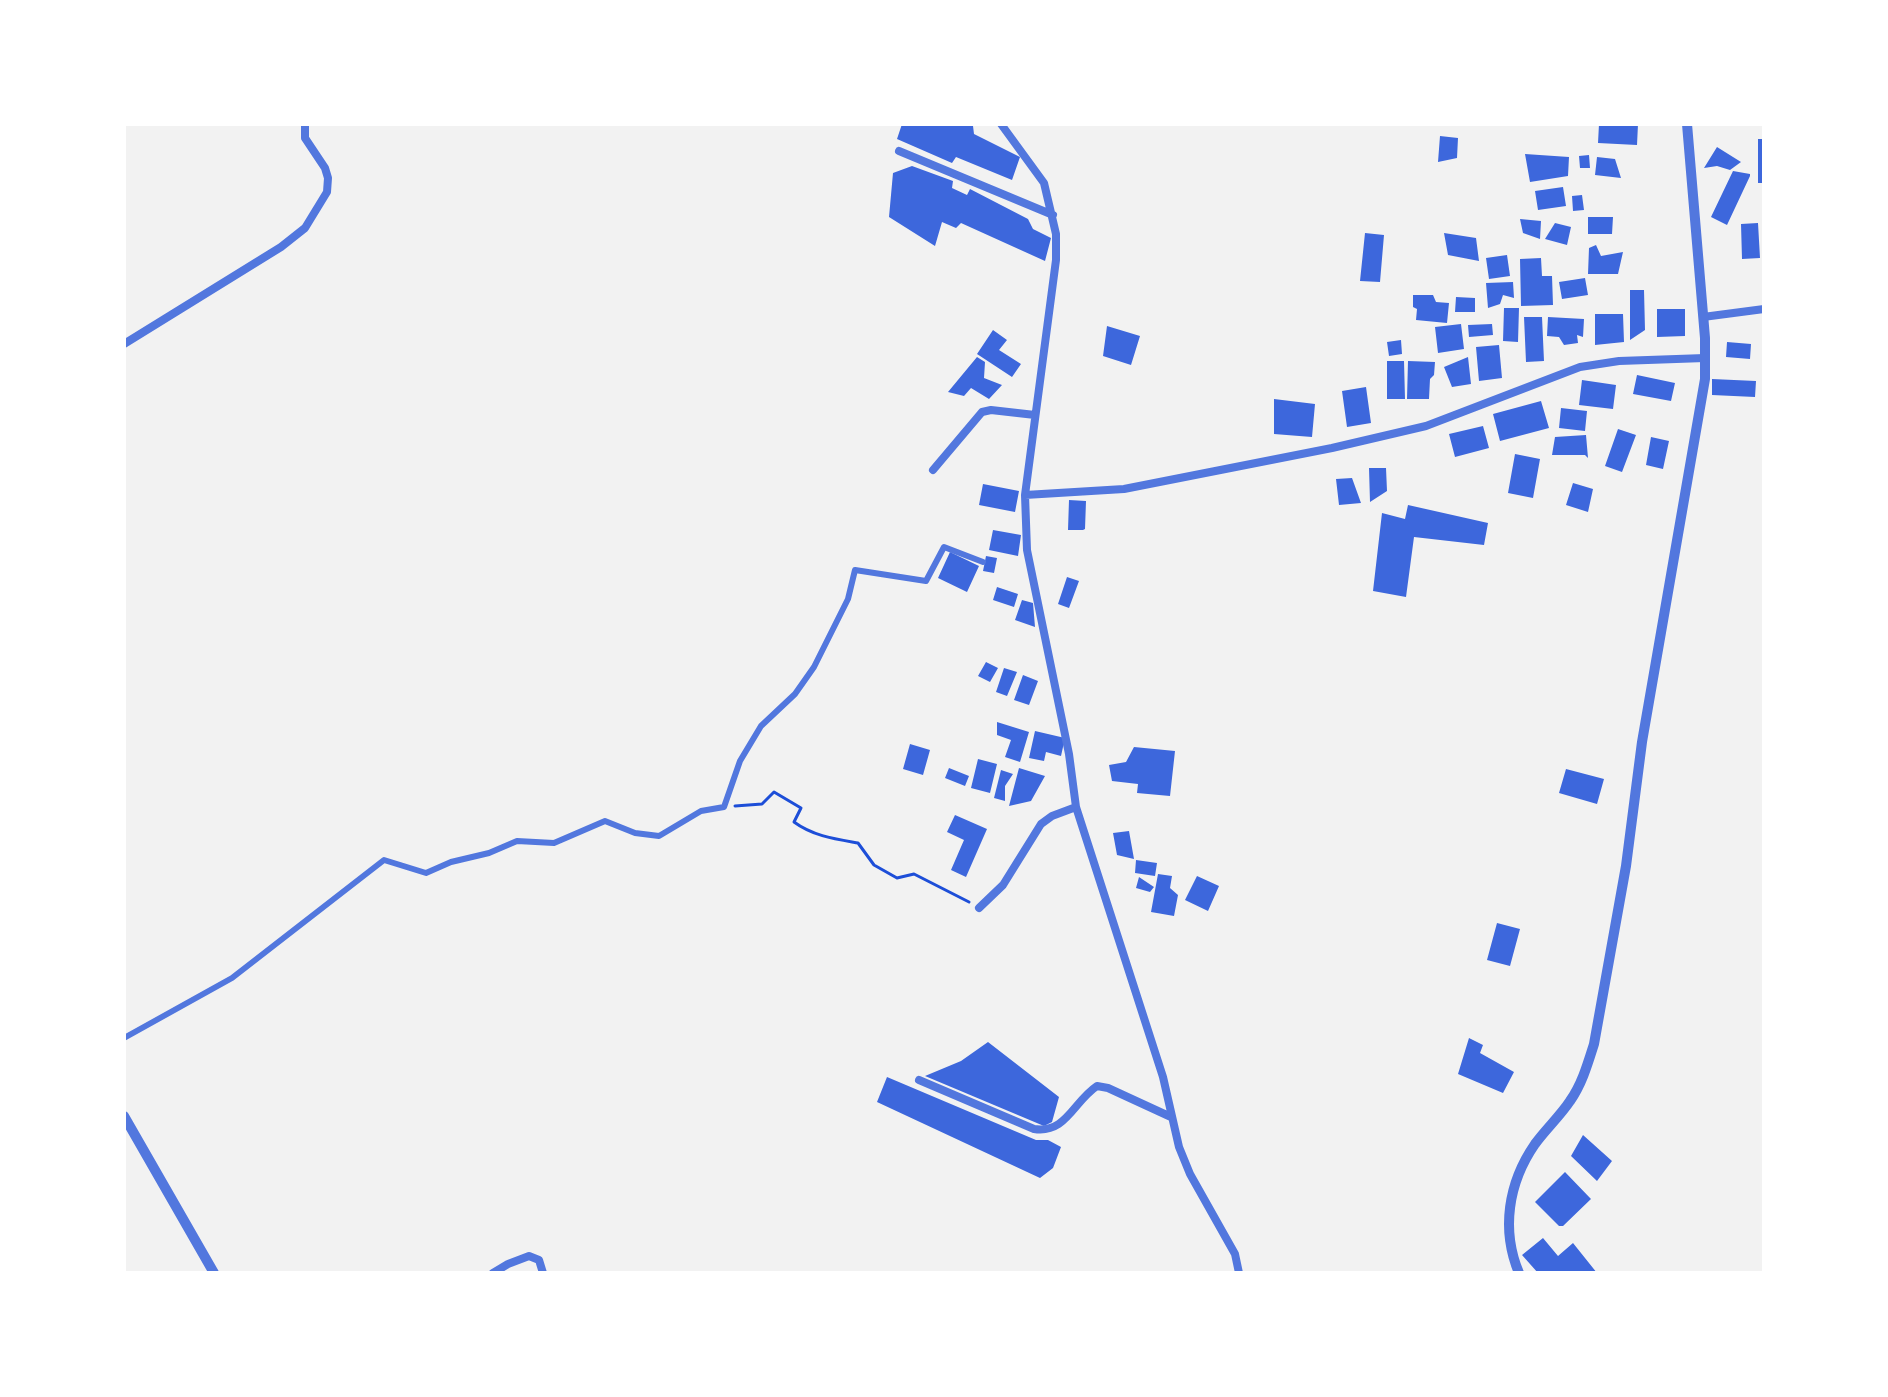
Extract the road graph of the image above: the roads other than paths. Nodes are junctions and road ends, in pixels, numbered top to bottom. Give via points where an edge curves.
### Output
1 (305, 124) edge
2 (1001, 124) edge
3 (1687, 124) edge
4 (899, 151) dead end
5 (1053, 215) junction
6 (1764, 309) edge
7 (1703, 317) junction
8 (124, 344) edge
9 (1705, 358) junction
10 (1035, 415) junction
11 (933, 470) dead end
12 (1025, 495) junction
13 (983, 562) dead end
14 (1076, 807) junction
15 (979, 908) road end
16 (124, 1038) edge
17 (919, 1080) dead end
18 (124, 1116) edge
19 (1171, 1117) junction
20 (214, 1273) edge
21 (493, 1273) edge
22 (543, 1273) edge
23 (1239, 1273) edge
24 (1519, 1273) edge

1 - 8 street via 305,138 328,178 327,192 305,228
2 - 5 street via 1044,183
3 - 7 street
4 - 5 street
5 - 10 street via 1056,260
6 - 7 street
7 - 9 street
9 - 12 street via 1580,367 1426,426 1345,445 1124,489
9 - 24 street via 1702,404 1594,1044 1571,1100 1533,1147 1510,1199 1508,1229
10 - 11 street via 982,412
10 - 12 street
12 - 14 street via 1027,550
13 - 16 street via 944,547 926,581 855,570 848,599 814,667 761,726 740,761 724,807 701,811 659,836 605,821 554,843 517,841 426,873 384,860 232,978
14 - 15 street via 1041,824 1003,885
14 - 19 street via 1159,1063
17 - 19 street via 1047,1131 1097,1086
18 - 20 street
19 - 23 street via 1190,1174 1235,1254
21 - 22 street via 529,1256 539,1260

